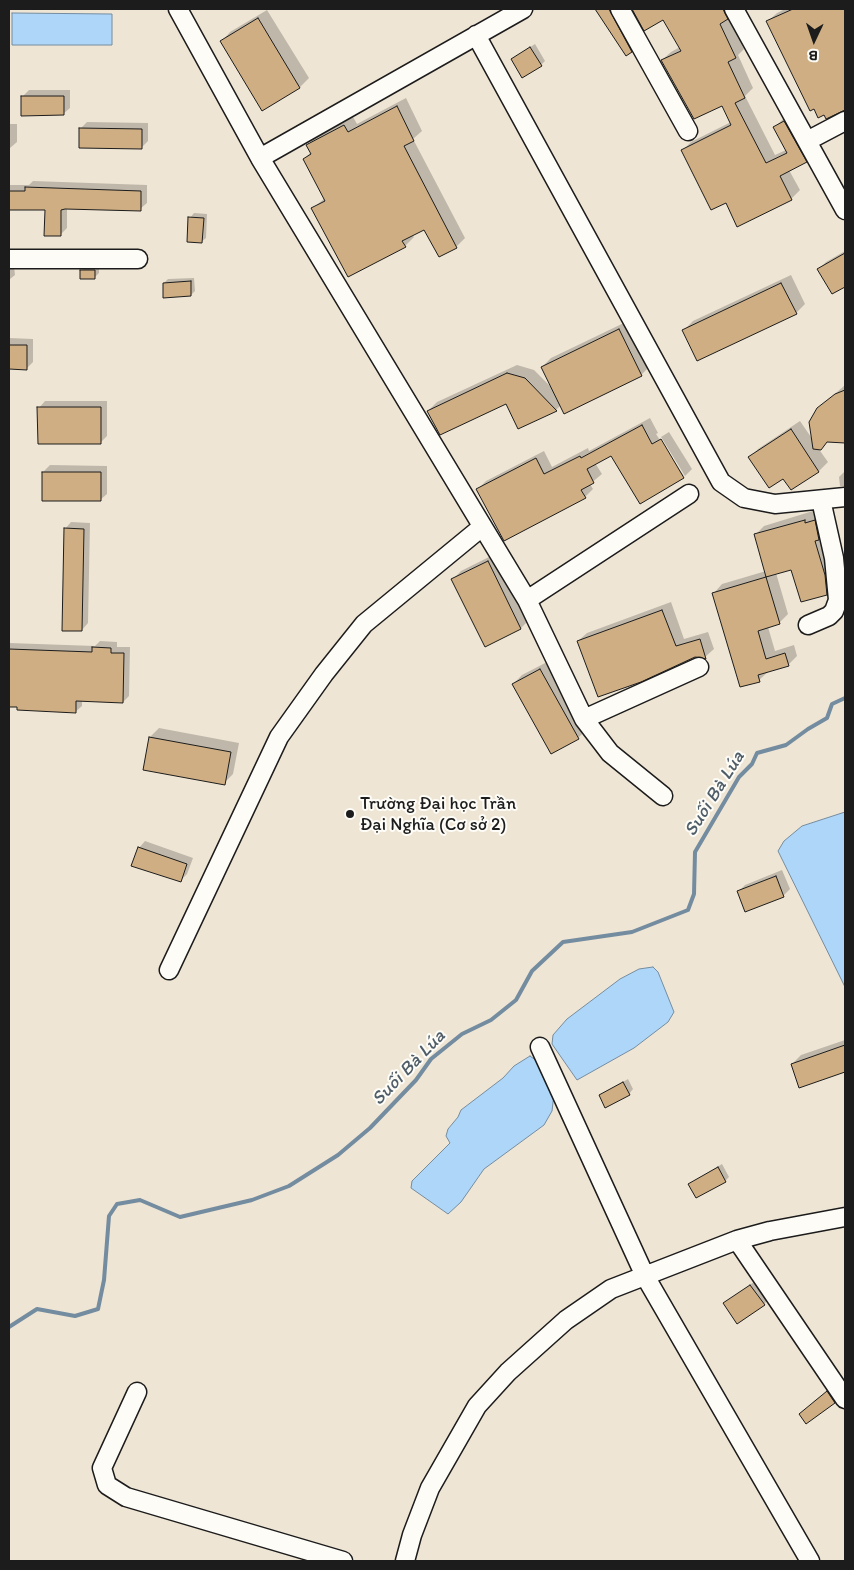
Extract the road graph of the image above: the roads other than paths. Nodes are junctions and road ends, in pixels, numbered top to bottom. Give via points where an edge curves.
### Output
1 (178, 9) edge
2 (523, 9) edge
3 (620, 9) edge
4 (734, 9) edge
5 (476, 36) junction
6 (845, 121) edge
7 (688, 131) dead end
8 (807, 141) junction
9 (260, 158) junction
10 (845, 210) edge
11 (9, 259) edge
12 (138, 259) dead end
13 (689, 494) dead end
14 (845, 497) edge
15 (822, 500) junction
16 (482, 526) junction
17 (527, 600) junction
18 (808, 625) dead end
19 (699, 667) dead end
20 (584, 720) junction
21 (663, 796) dead end
22 (169, 970) dead end
23 (540, 1047) dead end
24 (845, 1216) edge
25 (737, 1240) junction
26 (644, 1276) junction
27 (838, 1374) edge
28 (137, 1392) dead end
29 (845, 1400) edge
30 (343, 1561) edge
31 (406, 1561) edge
32 (810, 1561) edge

1 - 9 street
2 - 5 street
3 - 7 street
4 - 8 street
5 - 9 street
5 - 15 street via 721,482 744,498 775,504
6 - 8 street
8 - 10 street
9 - 16 street
11 - 12 street
13 - 17 street
14 - 15 street
15 - 18 street via 834,558 838,600 829,616
16 - 17 street
16 - 22 street via 364,624 279,737
17 - 20 street
19 - 20 street
20 - 21 street via 610,754
23 - 26 street
24 - 25 street via 770,1230
25 - 26 street
25 - 27 street
26 - 31 street via 611,1289 566,1320 508,1372 478,1406 430,1488
26 - 32 street
27 - 29 street
28 - 30 street via 102,1468 107,1484 126,1497

